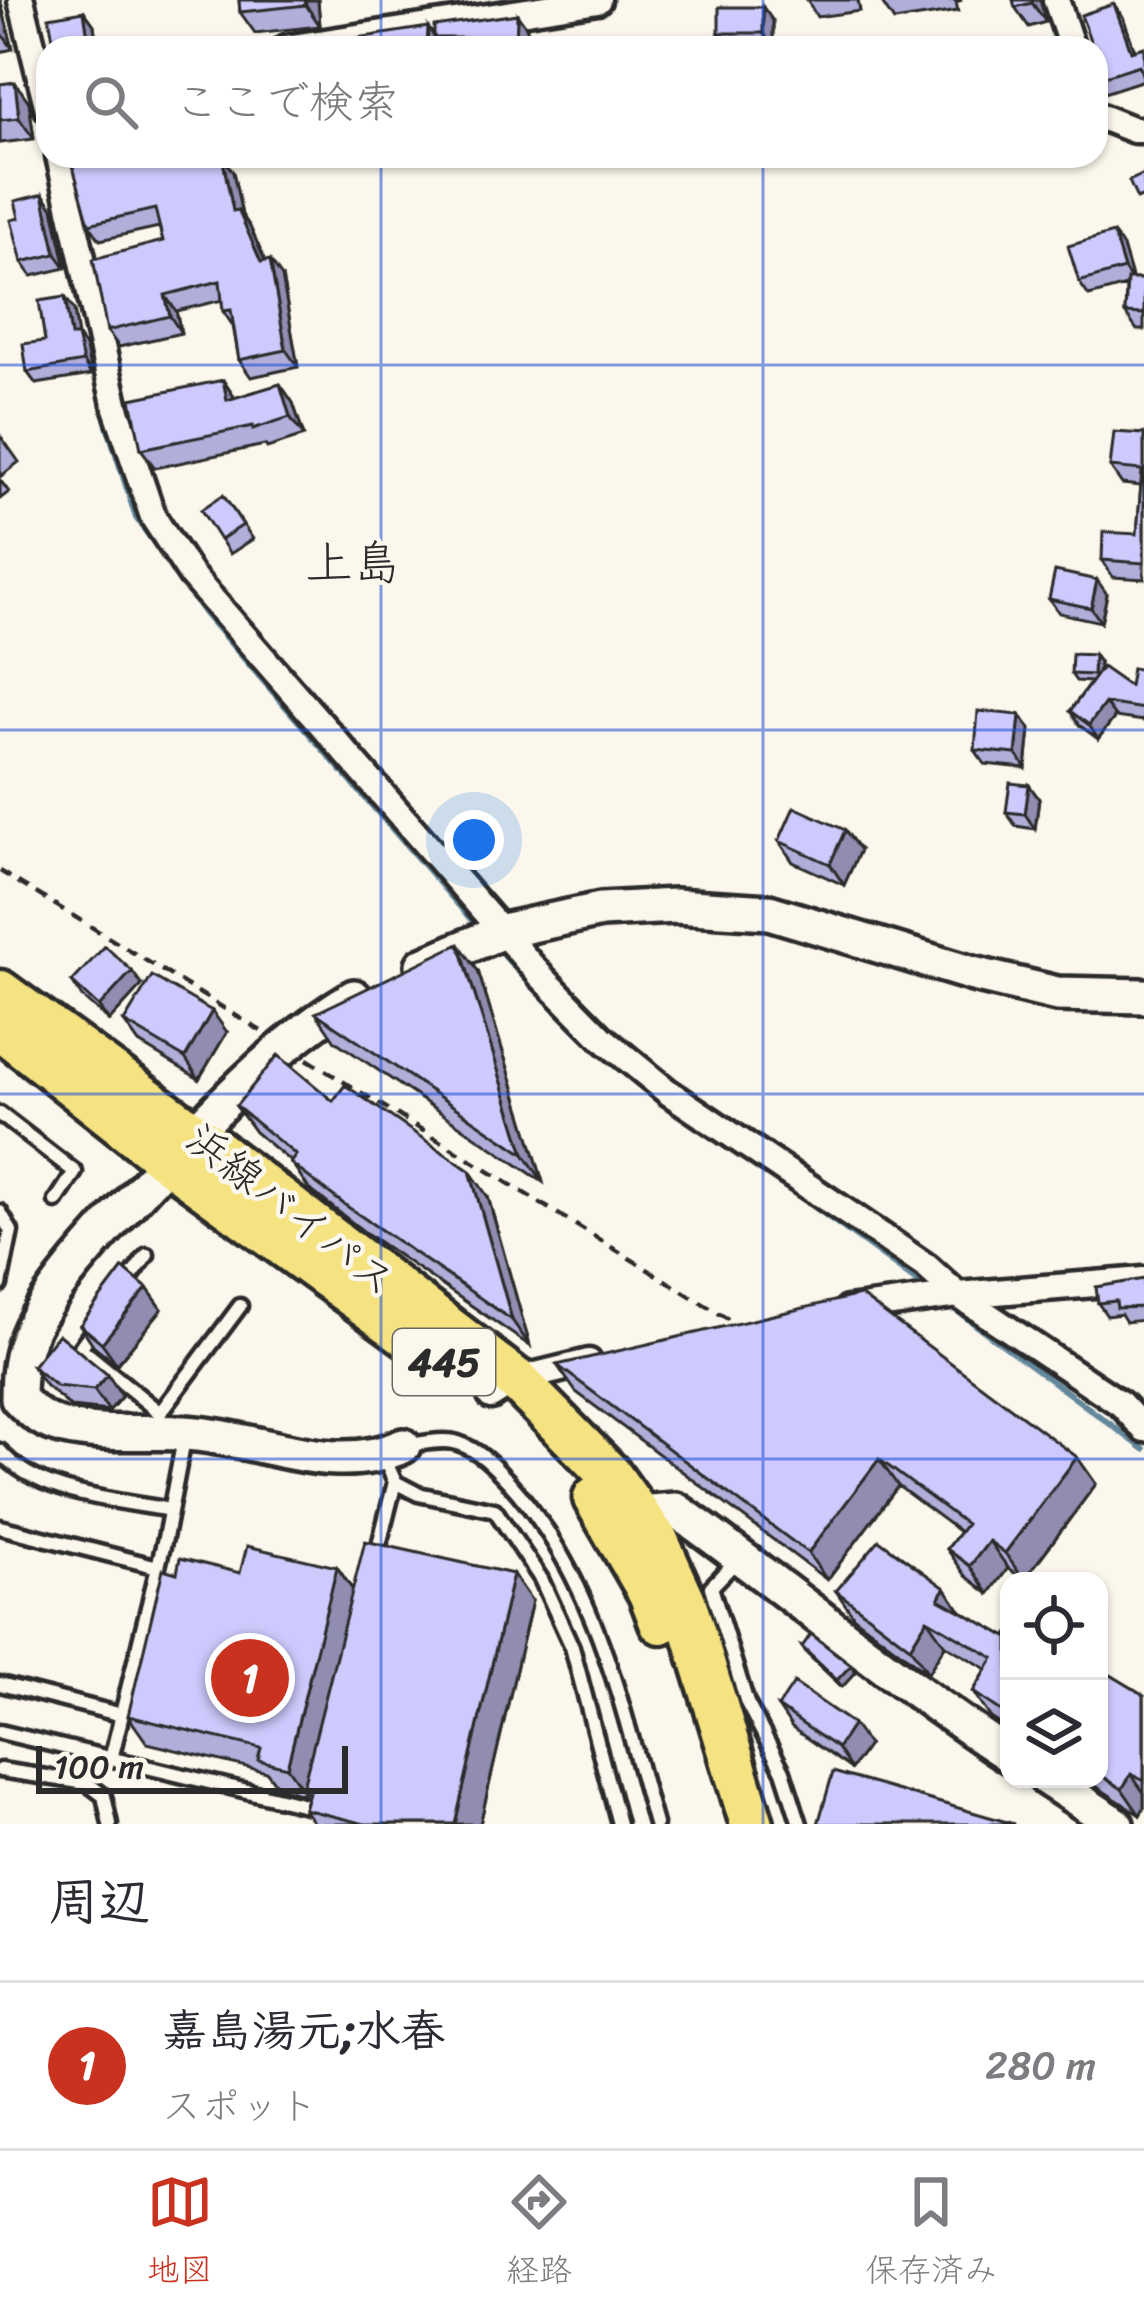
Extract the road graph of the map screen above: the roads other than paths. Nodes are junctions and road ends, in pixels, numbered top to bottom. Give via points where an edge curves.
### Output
1 (21, 0) edge
2 (598, 0) edge
3 (1056, 0) edge
4 (543, 5) edge
5 (358, 36) edge
6 (1068, 36) edge
7 (36, 80) edge
8 (1108, 120) edge
9 (1144, 130) edge
10 (61, 168) edge
11 (503, 931) junction
12 (0, 992) edge
13 (1144, 997) edge
14 (0, 1027) edge
15 (0, 1114) edge
16 (180, 1147) junction
17 (56, 1201) dead end
18 (0, 1212) edge
19 (147, 1255) dead end
20 (1144, 1280) edge
21 (0, 1285) edge
22 (120, 1292) edge
23 (958, 1295) junction
24 (240, 1306) dead end
25 (107, 1311) edge
26 (826, 1313) edge
27 (604, 1358) edge
28 (503, 1388) junction
29 (169, 1426) junction
30 (1144, 1429) edge
31 (0, 1451) edge
32 (394, 1461) junction
33 (170, 1510) junction
34 (626, 1521) junction
35 (0, 1526) edge
36 (740, 1556) junction
37 (158, 1567) junction
38 (372, 1575) edge
39 (0, 1684) edge
40 (122, 1715) junction
41 (0, 1732) edge
42 (1000, 1749) edge
43 (111, 1759) junction
44 (0, 1770) edge
45 (320, 1784) edge
46 (1061, 1788) edge
47 (314, 1807) junction
48 (110, 1824) edge
49 (311, 1824) edge
50 (619, 1824) edge
51 (655, 1824) edge
52 (724, 1824) edge
53 (752, 1824) edge
54 (800, 1824) edge
55 (1116, 1824) edge

1 - 7 street
2 - 4 street
3 - 6 street
4 - 5 street
8 - 9 street
10 - 11 street via 116,409 153,518 191,575
11 - 13 street via 601,910 769,912 1058,994
11 - 16 street via 350,999 286,1046
11 - 23 street via 602,1038 668,1092
12 - 16 highway, 浜線バイパス / 445
14 - 16 highway, 浜線バイパス / 445
15 - 17 lane via 75,1172
16 - 28 highway, 浜線バイパス / 445
16 - 29 street via 76,1263 35,1321 18,1363 19,1398 35,1416 66,1427
18 - 21 lane via 11,1231
19 - 22 lane
20 - 23 street
23 - 26 street
23 - 30 street via 1121,1405
24 - 29 lane
25 - 29 lane via 80,1348
27 - 28 street
28 - 34 highway, 浜線バイパス / 445 via 584,1447
29 - 32 street via 334,1460
29 - 33 lane
31 - 33 lane via 44,1481
32 - 38 lane
32 - 50 lane via 418,1494 495,1510 530,1562 572,1648
32 - 51 lane via 454,1441 486,1457 536,1512 583,1592
33 - 37 lane
34 - 36 street via 676,1510
34 - 52 highway, 浜線バイパス / 445
34 - 53 highway, 浜線バイパス / 445 via 657,1540 684,1601
35 - 37 lane
36 - 42 street
36 - 54 lane via 711,1587 747,1703
37 - 40 lane
39 - 40 lane
40 - 43 lane
41 - 43 lane
43 - 47 lane
44 - 48 lane via 87,1783 104,1796
45 - 47 lane
46 - 55 street
47 - 49 lane

